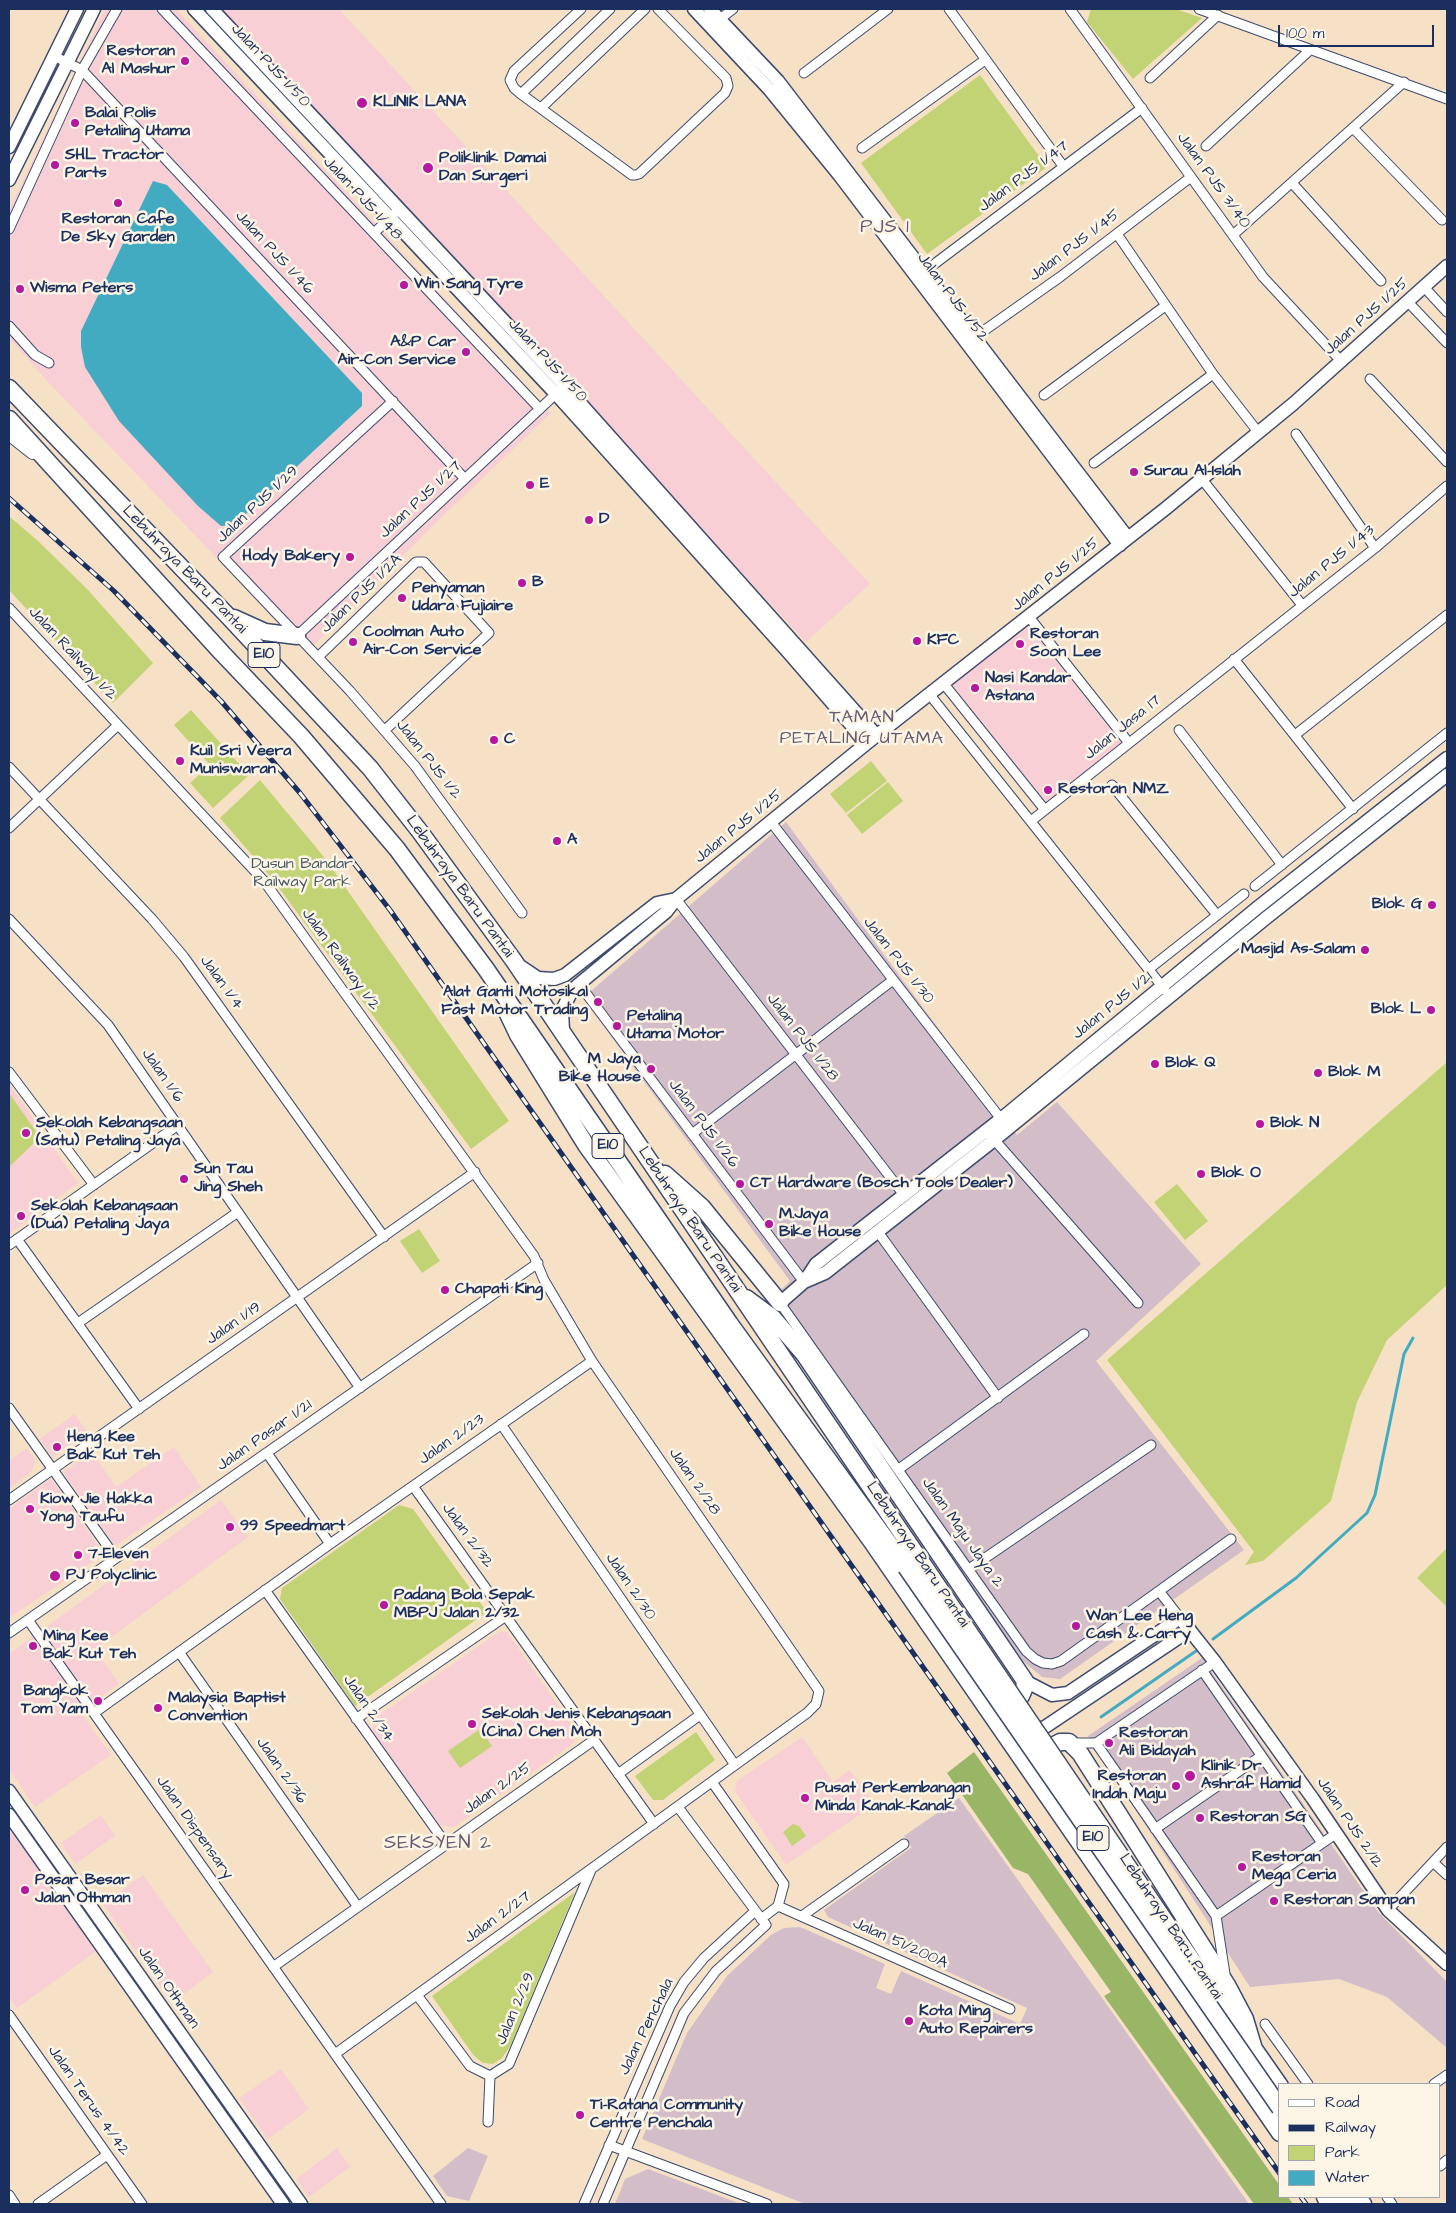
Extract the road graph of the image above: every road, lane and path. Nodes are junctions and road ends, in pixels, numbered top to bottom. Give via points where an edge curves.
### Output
1 (77, 9) edge
2 (94, 9) edge
3 (116, 9) edge
4 (162, 9) edge
5 (194, 9) edge
6 (212, 9) edge
7 (580, 9) edge
8 (610, 9) edge
9 (645, 9) edge
10 (658, 9) edge
11 (694, 9) edge
12 (710, 9) edge
13 (733, 9) edge
14 (888, 9) edge
15 (949, 9) edge
16 (1070, 9) edge
17 (1080, 9) edge
18 (1199, 9) edge
19 (1218, 15) junction
20 (1077, 18) junction
21 (715, 23) junction
22 (1310, 50) junction
23 (54, 56) junction
24 (985, 60) junction
25 (67, 63) junction
26 (82, 70) junction
27 (804, 73) dead end
28 (1150, 78) dead end
29 (1404, 82) junction
30 (774, 85) junction
31 (522, 94) junction
32 (1447, 99) edge
33 (541, 108) junction
34 (1142, 108) junction
35 (1353, 128) junction
36 (1206, 146) dead end
37 (9, 147) edge
38 (862, 148) dead end
39 (1063, 166) junction
40 (1191, 177) junction
41 (9, 180) edge
42 (1292, 183) junction
43 (395, 213) junction
44 (1442, 220) dead end
45 (9, 229) edge
46 (374, 233) junction
47 (1117, 234) junction
48 (1233, 235) junction
49 (1447, 266) edge
50 (925, 271) junction
51 (1381, 281) dead end
52 (1424, 287) junction
53 (1408, 302) junction
54 (1166, 306) junction
55 (1445, 306) edge
56 (9, 326) edge
57 (960, 326) junction
58 (971, 340) junction
59 (1447, 343) edge
60 (1342, 362) junction
61 (49, 363) dead end
62 (1213, 374) junction
63 (1370, 378) dead end
64 (9, 380) edge
65 (9, 388) edge
66 (560, 390) junction
67 (1044, 395) dead end
68 (392, 401) junction
69 (540, 409) junction
70 (32, 411) junction
71 (9, 419) edge
72 (1258, 432) junction
73 (9, 433) edge
74 (1296, 434) dead end
75 (46, 461) junction
76 (1447, 462) edge
77 (1094, 464) dead end
78 (1201, 478) junction
79 (465, 479) junction
80 (1447, 486) edge
81 (1124, 541) junction
82 (1375, 548) junction
83 (1302, 605) junction
84 (9, 608) edge
85 (227, 615) junction
86 (1447, 615) edge
87 (1029, 617) junction
88 (297, 636) junction
89 (318, 656) junction
90 (1234, 659) junction
91 (944, 684) junction
92 (930, 695) junction
93 (118, 725) junction
94 (385, 730) junction
95 (1179, 730) dead end
96 (1447, 733) edge
97 (1295, 735) junction
98 (872, 740) junction
99 (1129, 743) junction
100 (1447, 758) edge
101 (9, 767) edge
102 (1447, 775) edge
103 (1112, 785) dead end
104 (40, 799) junction
105 (1354, 809) junction
106 (1045, 810) junction
107 (1031, 821) junction
108 (771, 822) junction
109 (9, 828) edge
110 (1282, 865) junction
111 (1255, 886) dead end
112 (1244, 894) dead end
113 (676, 899) junction
114 (522, 913) dead end
115 (1217, 915) junction
116 (9, 919) edge
117 (514, 961) junction
118 (486, 969) junction
119 (1149, 969) junction
120 (893, 980) junction
121 (579, 984) junction
122 (1166, 991) junction
123 (563, 1034) junction
124 (796, 1054) junction
125 (9, 1072) edge
126 (1001, 1119) junction
127 (178, 1124) junction
128 (692, 1134) junction
129 (990, 1135) junction
130 (647, 1157) junction
131 (476, 1172) junction
132 (94, 1184) junction
133 (904, 1195) junction
134 (238, 1212) junction
135 (878, 1232) junction
136 (384, 1237) junction
137 (17, 1239) junction
138 (9, 1245) edge
139 (538, 1263) junction
140 (804, 1282) junction
141 (736, 1291) junction
142 (297, 1298) junction
143 (780, 1303) junction
144 (1138, 1303) dead end
145 (78, 1323) junction
146 (1084, 1334) dead end
147 (592, 1361) junction
148 (360, 1388) junction
149 (998, 1398) junction
150 (9, 1408) edge
151 (139, 1409) junction
152 (501, 1424) junction
153 (1151, 1445) dead end
154 (267, 1453) junction
155 (899, 1469) junction
156 (52, 1470) junction
157 (412, 1486) junction
158 (9, 1500) edge
159 (1231, 1539) dead end
160 (330, 1544) junction
161 (116, 1558) junction
162 (969, 1569) junction
163 (266, 1590) junction
164 (1160, 1591) junction
165 (506, 1616) junction
166 (1180, 1618) junction
167 (28, 1620) junction
168 (1190, 1630) junction
169 (9, 1633) edge
170 (180, 1652) junction
171 (1215, 1662) junction
172 (1202, 1670) junction
173 (1025, 1681) junction
174 (976, 1692) junction
175 (94, 1713) junction
176 (807, 1714) joint
177 (700, 1715) junction
178 (356, 1719) junction
179 (594, 1740) junction
180 (1069, 1742) junction
181 (1096, 1743) junction
182 (1261, 1756) junction
183 (735, 1766) junction
184 (618, 1774) junction
185 (712, 1782) junction
186 (1041, 1787) junction
187 (9, 1791) edge
188 (678, 1806) junction
189 (9, 1815) edge
190 (654, 1824) junction
191 (1156, 1829) junction
192 (1337, 1833) junction
193 (1322, 1843) junction
194 (446, 1844) junction
195 (904, 1844) dead end
196 (1447, 1847) edge
197 (1433, 1862) junction
198 (591, 1870) junction
199 (1447, 1875) edge
200 (778, 1906) junction
201 (358, 1907) junction
202 (1388, 1910) junction
203 (756, 1911) junction
204 (802, 1916) junction
205 (1216, 1916) junction
206 (764, 1922) junction
207 (1447, 1964) edge
208 (273, 1967) junction
209 (1226, 1985) junction
210 (417, 1994) junction
211 (1010, 2009) dead end
212 (11, 2018) edge
213 (1265, 2024) dead end
214 (1254, 2049) junction
215 (335, 2054) junction
216 (490, 2076) junction
217 (1447, 2076) edge
218 (1278, 2083) edge
219 (1307, 2083) edge
220 (1436, 2083) edge
221 (1278, 2105) edge
222 (488, 2122) dead end
223 (1278, 2130) edge
224 (609, 2145) junction
225 (625, 2151) junction
226 (107, 2155) junction
227 (9, 2195) edge
228 (16, 2204) edge
229 (38, 2204) edge
230 (142, 2204) edge
231 (283, 2204) edge
232 (300, 2204) edge
233 (441, 2204) edge
234 (584, 2204) edge
235 (603, 2204) edge
236 (766, 2204) edge

1 - 23 street
2 - 25 street
3 - 26 street
4 - 46 street, Jalan PJS 1/48
5 - 43 street, Jalan PJS 1/50
6 - 43 street, Jalan PJS 1/50
7 - 31 street via 514,71 510,80
8 - 31 street
9 - 33 street
10 - 33 street via 726,78 728,86 725,93 639,174 632,174
11 - 21 street, Jalan PJS 1/52
12 - 21 street, Jalan PJS 1/52
13 - 21 street
14 - 27 street
15 - 24 street
16 - 20 street, Jalan PJS 3/40
17 - 20 street
18 - 19 street
19 - 22 street
19 - 28 street
20 - 34 street, Jalan PJS 3/40
21 - 30 street, Jalan PJS 1/52
22 - 29 street
22 - 36 street
23 - 25 street, Jalan PJS 1/46
23 - 37 street
24 - 38 street
24 - 39 street
25 - 26 street, Jalan PJS 1/46
25 - 41 street
26 - 45 street
26 - 68 street, Jalan PJS 1/46
29 - 32 street
29 - 35 street
30 - 50 street, Jalan PJS 1/52
30 - 57 street, Jalan PJS 1/52 via 840,176
31 - 33 street
34 - 39 street, Jalan PJS 1/47
34 - 40 street, Jalan PJS 3/40
35 - 42 street
35 - 44 street
39 - 50 street, Jalan PJS 1/47
40 - 47 street, Jalan PJS 1/45
40 - 48 street, Jalan PJS 3/40
42 - 48 street
42 - 51 street
43 - 46 street
43 - 66 street, Jalan PJS 1/50
46 - 69 street, Jalan PJS 1/48
47 - 54 street
47 - 58 street, Jalan PJS 1/45
48 - 60 street, Jalan PJS 3/40 via 1263,277
49 - 52 street, Jalan PJS 1/25
50 - 57 street, Jalan PJS 1/52
52 - 53 street, Jalan PJS 1/25
52 - 55 street
53 - 59 street
53 - 60 street, Jalan PJS 1/25
54 - 62 street
54 - 67 street
56 - 61 street via 35,355
57 - 58 street, Jalan PJS 1/52
58 - 81 street, Jalan PJS 1/52
60 - 72 street, Jalan PJS 1/25
62 - 72 street
62 - 77 street
63 - 76 street
64 - 70 main road
65 - 70 highway, Lebuhraya Baru Pantai / E10
66 - 69 street, Jalan PJS 1/27
66 - 98 street, Jalan PJS 1/50 via 788,652
68 - 79 street, Jalan PJS 1/46
68 - 88 street, Jalan PJS 1/29 via 223,558
69 - 79 street, Jalan PJS 1/27
70 - 85 highway, Lebuhraya Baru Pantai / E10
71 - 75 highway, Lebuhraya Baru Pantai / E10
72 - 78 street, Jalan PJS 1/25
73 - 75 main road
74 - 82 street
75 - 118 highway, Lebuhraya Baru Pantai / E10 via 302,736 397,849
78 - 81 street, Jalan PJS 1/25
78 - 83 street
79 - 88 street, Jalan PJS 1/27
80 - 82 street, Jalan PJS 1/43
81 - 87 street, Jalan PJS 1/25
82 - 83 street, Jalan PJS 1/43
83 - 90 street, Jalan PJS 1/43
84 - 93 street, Jalan Railway 1/2
85 - 88 highway via 265,632
85 - 117 highway, Lebuhraya Baru Pantai / E10 via 370,768
86 - 97 street
87 - 91 street, Jalan PJS 1/25
87 - 99 street
88 - 89 street, Jalan PJS 1/2
89 - 94 street, Jalan PJS 1/2
89 - 94 street, Jalan PJS 1/2A via 416,562 424,562 490,633
90 - 97 street
90 - 99 street, Jalan Jasa 17
91 - 92 street, Jalan PJS 1/25
91 - 106 street
92 - 98 street, Jalan PJS 1/25
92 - 107 street
93 - 104 street
93 - 131 street, Jalan Railway 1/2 via 264,881
94 - 114 street, Jalan PJS 1/2 via 423,775
95 - 110 street
96 - 105 street
97 - 105 street
98 - 108 street, Jalan PJS 1/25
99 - 106 street, Jalan Jasa 17
100 - 122 street, Jalan PJS 1/21
101 - 104 street, Jalan 1/4
102 - 122 street, Jalan PJS 1/21
103 - 115 street
104 - 109 street
104 - 136 street, Jalan 1/4 via 184,957
105 - 110 street
106 - 107 street, Jalan Jasa 17
107 - 119 street
108 - 113 street, Jalan PJS 1/25
108 - 120 street, Jalan PJS 1/30
110 - 111 street
112 - 115 street
113 - 117 street, Jalan PJS 1/25 via 658,903 565,975 554,979 538,978
113 - 121 street, Jalan PJS 1/25 via 666,912
113 - 124 street, Jalan PJS 1/28
115 - 119 street
116 - 127 street, Jalan 1/6 via 108,1025
117 - 123 highway, Lebuhraya Baru Pantai / E10
118 - 174 highway via 518,1035 586,1145
118 - 221 highway, Lebuhraya Baru Pantai / E10, bridge via 730,1324 906,1567
119 - 122 street
120 - 124 street
120 - 126 street, Jalan PJS 1/30
121 - 123 street, Jalan PJS 1/25 via 568,996 562,1010
121 - 128 street, Jalan PJS 1/26
122 - 126 street, Jalan PJS 1/21
122 - 129 street, Jalan PJS 1/21
123 - 130 highway, Lebuhraya Baru Pantai / E10
124 - 128 street
124 - 133 street, Jalan PJS 1/28
125 - 132 street
126 - 129 street, Jalan PJS 1/21
127 - 132 street
127 - 134 street, Jalan 1/6
128 - 140 street, Jalan PJS 1/26
129 - 133 street, Jalan PJS 1/21
129 - 135 street, Jalan PJS 1/21
129 - 144 street
130 - 141 highway, Lebuhraya Baru Pantai / E10
130 - 143 highway via 702,1207
131 - 136 street, Jalan 1/19
131 - 139 street, Jalan Railway 1/2
132 - 137 street
133 - 140 street, Jalan PJS 1/21 via 816,1264
134 - 142 street, Jalan 1/6
134 - 145 street
135 - 140 street, Jalan PJS 1/21 via 825,1273
135 - 149 street
136 - 142 street, Jalan 1/19
137 - 138 street
137 - 145 street
139 - 147 street, Jalan 2/28 via 544,1280
139 - 148 street, Jalan Pasar 1/21
140 - 143 street, Jalan PJS 1/21
141 - 173 highway via 773,1318 804,1354
141 - 214 highway, Lebuhraya Baru Pantai / E10, bridge
142 - 148 street, Jalan 1/6
142 - 151 street, Jalan 1/19
143 - 155 street, Jalan Maju Jaya 2
145 - 151 street
146 - 149 street
147 - 152 street, Jalan 2/23
147 - 176 street, Jalan 2/28 via 818,1687 818,1699
148 - 154 street, Jalan Pasar 1/21
149 - 155 street
150 - 156 street
151 - 156 street, Jalan 1/19
152 - 157 street, Jalan 2/23
152 - 177 street, Jalan 2/30
153 - 162 street
154 - 160 street
154 - 161 street, Jalan Pasar 1/21
155 - 162 street, Jalan Maju Jaya 2
156 - 158 street, Jalan 1/19
156 - 161 street
157 - 160 street, Jalan 2/23
157 - 165 street, Jalan 2/32
159 - 164 street, Jalan Maju Jaya 2
160 - 163 street, Jalan 2/23
161 - 167 street, Jalan Pasar 1/21
162 - 164 street, Jalan Maju Jaya 2 via 1026,1652 1043,1663 1061,1661
163 - 170 street, Jalan 2/23
163 - 178 street, Jalan 2/34
164 - 166 street
165 - 178 street
165 - 179 street, Jalan 2/32
166 - 168 street, Jalan PJS 2/12
166 - 173 street via 1068,1693 1052,1695
167 - 169 street, Jalan Pasar 1/21
167 - 175 street, Jalan Dispensary
168 - 171 street, Jalan PJS 2/12
168 - 174 street via 1045,1727 1027,1731 1016,1729
170 - 175 street, Jalan 2/23
170 - 201 street, Jalan 2/36
171 - 172 street
171 - 192 street, Jalan PJS 2/12
172 - 181 street
172 - 182 street
173 - 174 highway via 1021,1696 1009,1703 992,1701
174 - 186 highway
175 - 208 street, Jalan Dispensary
176 - 183 street, Jalan 2/27
177 - 183 street, Jalan 2/30
177 - 184 street
178 - 194 street, Jalan 2/34
179 - 184 street, Jalan 2/32
179 - 194 street, Jalan 2/25
180 - 181 street
180 - 186 highway via 1054,1744 1041,1754 1036,1772
180 - 209 highway via 1080,1753
181 - 191 street
182 - 191 street
182 - 193 street
183 - 185 street, Jalan 2/27
184 - 190 street, Jalan 2/32
185 - 188 street, Jalan 2/27
185 - 200 street via 784,1884
186 - 223 highway
187 - 232 street, Jalan Othman
188 - 190 street, Jalan 2/27
188 - 203 street
189 - 231 street, Jalan Othman
190 - 198 street, Jalan 2/27
191 - 205 street
192 - 193 street
192 - 202 street, Jalan PJS 2/12
193 - 205 street
194 - 201 street, Jalan 2/25
195 - 204 street
196 - 197 street
197 - 199 street
197 - 202 street
198 - 210 street, Jalan 2/27
198 - 216 street, Jalan 2/29 via 509,2064
200 - 204 street, Jalan 51/200A
200 - 206 street, Jalan Penchala
201 - 208 street, Jalan 2/25
202 - 207 street, Jalan PJS 2/12
203 - 206 street
203 - 224 street, Jalan Penchala via 704,1958 684,1982
204 - 211 street, Jalan 51/200A
205 - 209 street
206 - 225 street, Jalan Penchala via 716,1971 684,2013
208 - 215 street, Jalan Dispensary
209 - 214 highway via 1245,2019
210 - 215 street, Jalan 2/27
210 - 216 street via 470,2066
212 - 226 street, Jalan Terus 4/42
213 - 219 street
214 - 218 highway, Lebuhraya Baru Pantai / E10
215 - 233 street, Jalan Dispensary
216 - 222 street
217 - 220 street
224 - 225 street
224 - 234 street, Jalan Penchala
225 - 235 street, Jalan Penchala
225 - 236 street
226 - 229 street
226 - 230 street, Jalan Terus 4/42
227 - 228 street

